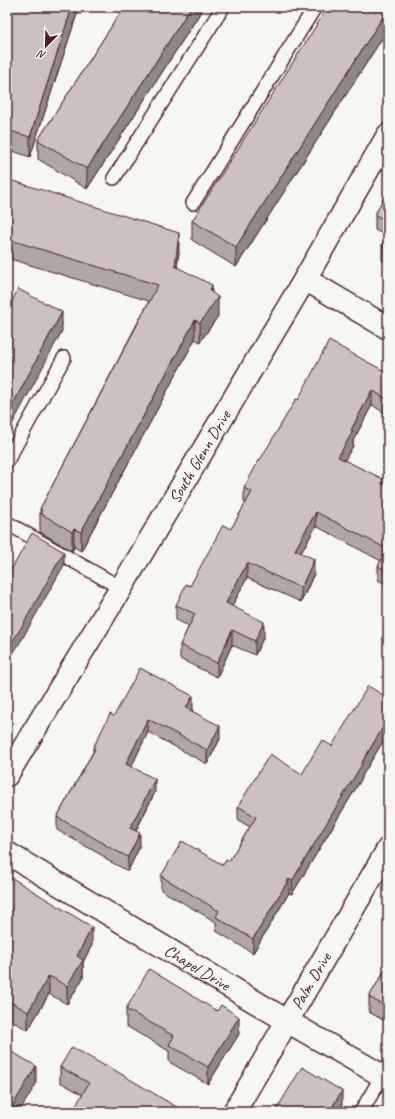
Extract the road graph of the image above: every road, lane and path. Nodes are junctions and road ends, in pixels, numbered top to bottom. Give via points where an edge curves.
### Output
1 (223, 7) edge
2 (315, 7) edge
3 (388, 135) edge
4 (114, 178) dead end
5 (193, 203) dead end
6 (305, 279) junction
7 (388, 328) edge
8 (64, 358) dead end
9 (7, 461) edge
10 (7, 523) edge
11 (121, 588) junction
12 (7, 775) edge
13 (388, 849) edge
14 (7, 853) edge
15 (286, 1021) junction
16 (385, 1078) edge
17 (234, 1112) edge
18 (361, 1112) edge

1 - 4 lane
2 - 5 lane
3 - 6 street, South Glenn Drive
6 - 7 street
6 - 11 street, South Glenn Drive
8 - 9 lane
10 - 11 lane
11 - 12 street, South Glenn Drive
13 - 15 street, Palm Drive
14 - 15 street, Chapel Drive
15 - 16 street, Chapel Drive
15 - 17 street, Palm Drive
16 - 18 lane

